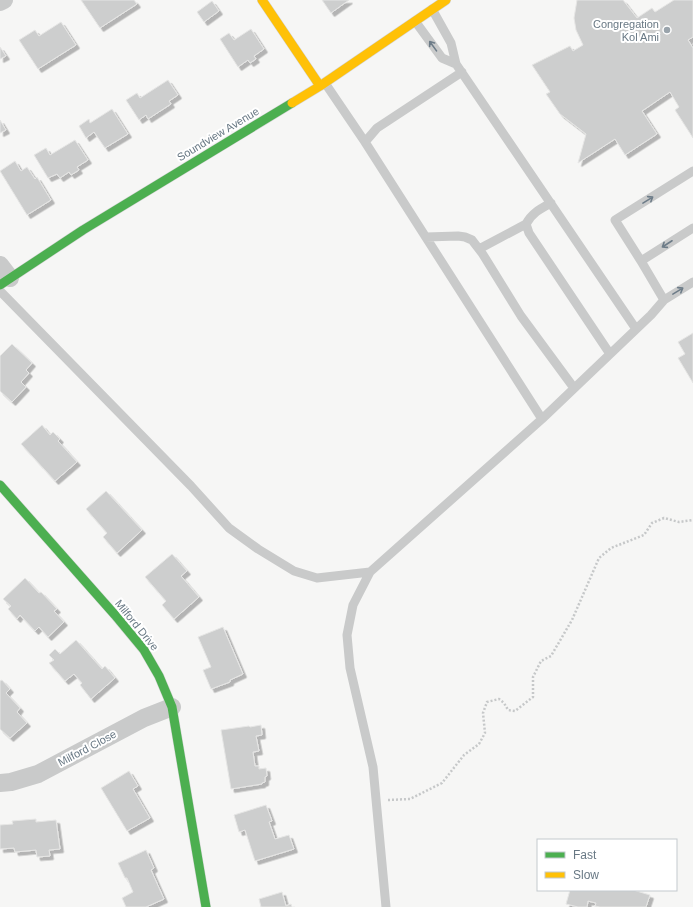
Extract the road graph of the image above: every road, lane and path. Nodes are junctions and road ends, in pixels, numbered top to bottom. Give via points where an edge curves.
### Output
1 (4, 0) edge
2 (262, 0) edge
3 (446, 0) edge
4 (0, 2) edge
5 (432, 10) junction
6 (415, 21) junction
7 (456, 64) junction
8 (462, 72) junction
9 (322, 85) junction
10 (365, 142) junction
11 (693, 171) edge
12 (551, 203) junction
13 (526, 224) junction
14 (693, 228) edge
15 (426, 237) junction
16 (479, 249) junction
17 (642, 261) junction
18 (2, 280) edge
19 (693, 282) edge
20 (664, 300) junction
21 (636, 329) junction
22 (610, 354) junction
23 (574, 388) junction
24 (542, 419) junction
25 (0, 486) edge
26 (693, 520) edge
27 (370, 572) junction
28 (172, 707) junction
29 (0, 783) edge
30 (376, 801) junction
31 (206, 907) edge
32 (386, 907) edge

1 - 4 street
2 - 9 street
3 - 5 street, Soundview Avenue
5 - 6 street, Soundview Avenue
5 - 7 lane via 451,43
7 -> 6 lane via 442,58
6 - 9 street, Soundview Avenue
7 - 8 lane
8 - 10 lane via 377,128
8 - 12 lane
9 - 10 lane
9 - 18 street, Soundview Avenue
10 - 15 lane
17 -> 11 lane via 615,220
12 - 13 lane via 536,211
12 - 21 lane
13 - 16 lane
13 - 22 lane
14 -> 17 lane
15 - 16 lane via 465,237 472,240
15 - 24 lane
16 - 23 lane via 521,316
17 - 20 lane
18 - 27 lane via 229,528 294,570 317,578
20 -> 19 lane
20 - 21 lane
21 - 22 lane
22 - 23 lane
23 - 24 lane
24 - 27 lane
25 - 28 street, Milford Drive via 144,650
26 - 30 path via 679,522 664,518 652,523 644,535 611,548 599,558 572,620 551,656 541,661 533,677 533,697 515,711 508,710 499,699 487,702 483,713 485,733 479,744 464,755 442,783 410,799
27 - 30 lane via 353,605 347,635 350,668 373,767
28 - 29 street, Milford Close via 144,718 38,774
28 - 31 street, Milford Drive
30 - 32 lane

